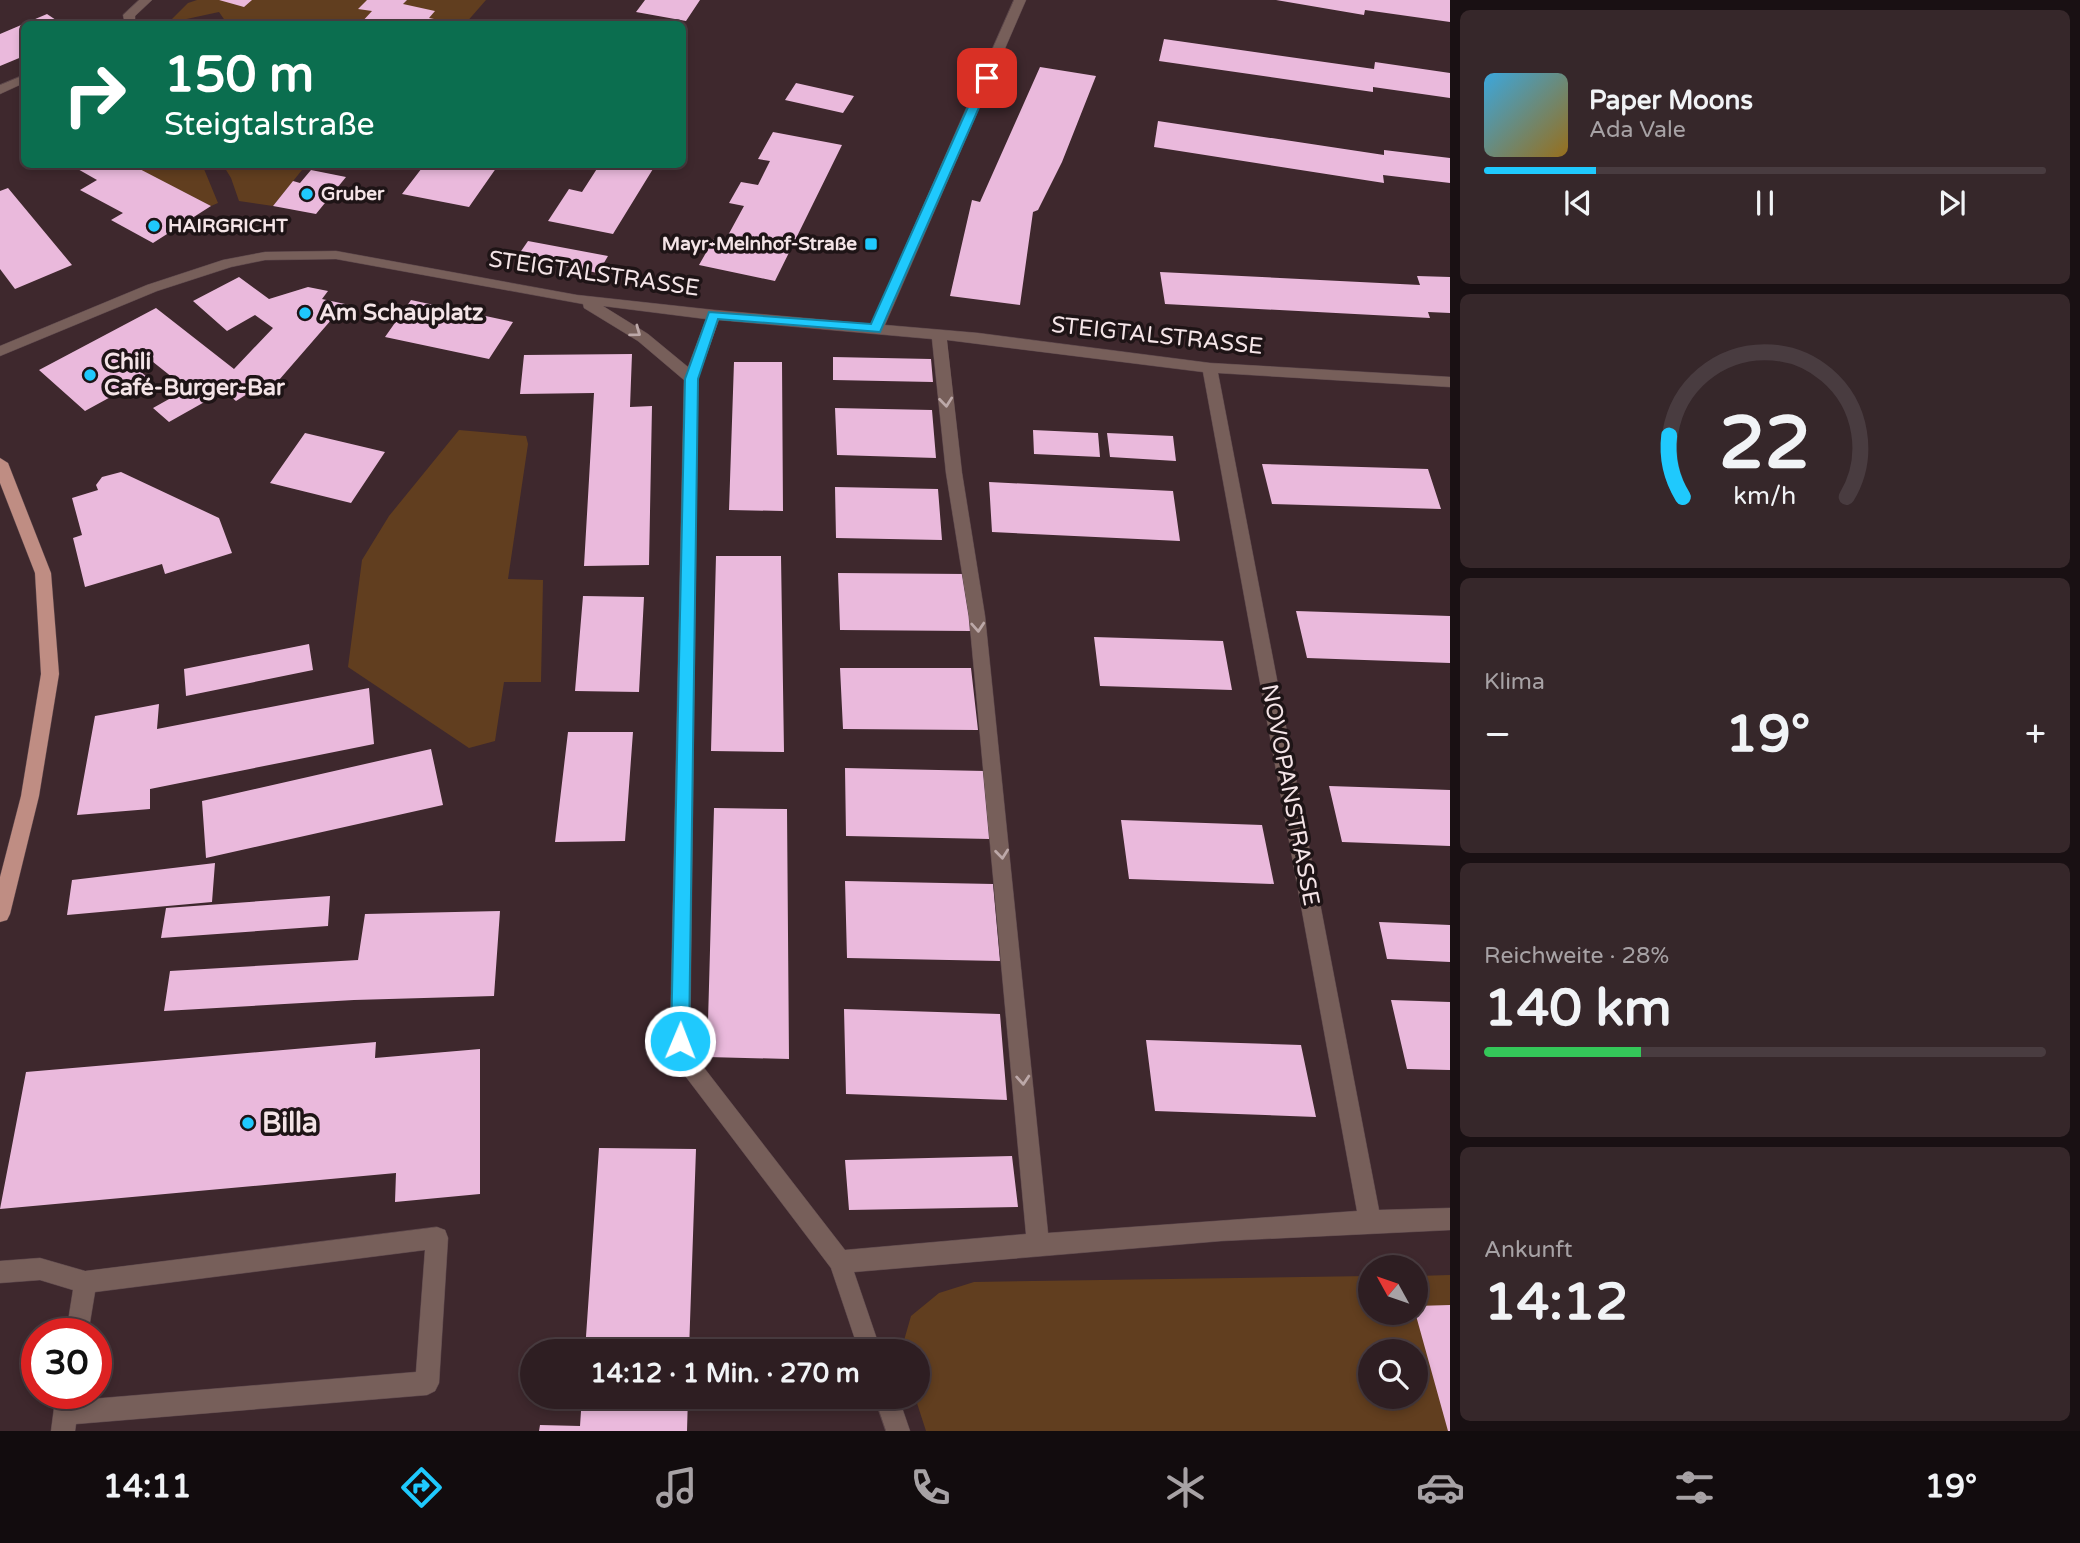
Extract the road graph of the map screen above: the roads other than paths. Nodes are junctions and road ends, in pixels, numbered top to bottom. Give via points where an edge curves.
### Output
1 (146, 0) edge
2 (1020, 0) edge
3 (130, 21) edge
4 (21, 80) edge
5 (0, 90) edge
6 (577, 299) junction
7 (714, 315) junction
8 (876, 329) junction
9 (939, 334) junction
10 (0, 351) edge
11 (1210, 368) junction
12 (691, 379) junction
13 (1450, 382) edge
14 (0, 463) edge
15 (0, 914) edge
16 (1450, 1219) edge
17 (1370, 1221) junction
18 (1038, 1244) junction
19 (840, 1262) junction
20 (0, 1272) edge
21 (85, 1282) junction
22 (79, 1318) edge
23 (866, 1339) edge
24 (890, 1409) edge
25 (66, 1412) edge
26 (898, 1431) edge

1 - 3 street via 129,15
2 - 8 street
4 - 5 street
6 - 7 street, STEIGTALSTRASSE
6 - 10 street, STEIGTALSTRASSE via 336,255 265,256 152,288
6 -> 12 street via 620,320 672,358
7 - 8 street, STEIGTALSTRASSE
7 - 12 street
8 - 9 street, STEIGTALSTRASSE
9 - 11 street, STEIGTALSTRASSE
9 -> 18 street via 954,473 978,616
11 - 13 street, STEIGTALSTRASSE
11 - 17 street, NOVOPANSTRASSE
12 - 19 street via 680,1041 690,1066
14 - 15 main road via 43,573 50,674 30,796
16 - 17 street
17 - 18 street
18 - 19 street
19 - 23 street
20 - 21 street via 40,1269
21 - 22 street
21 - 25 street via 437,1238 427,1383
24 - 26 street

